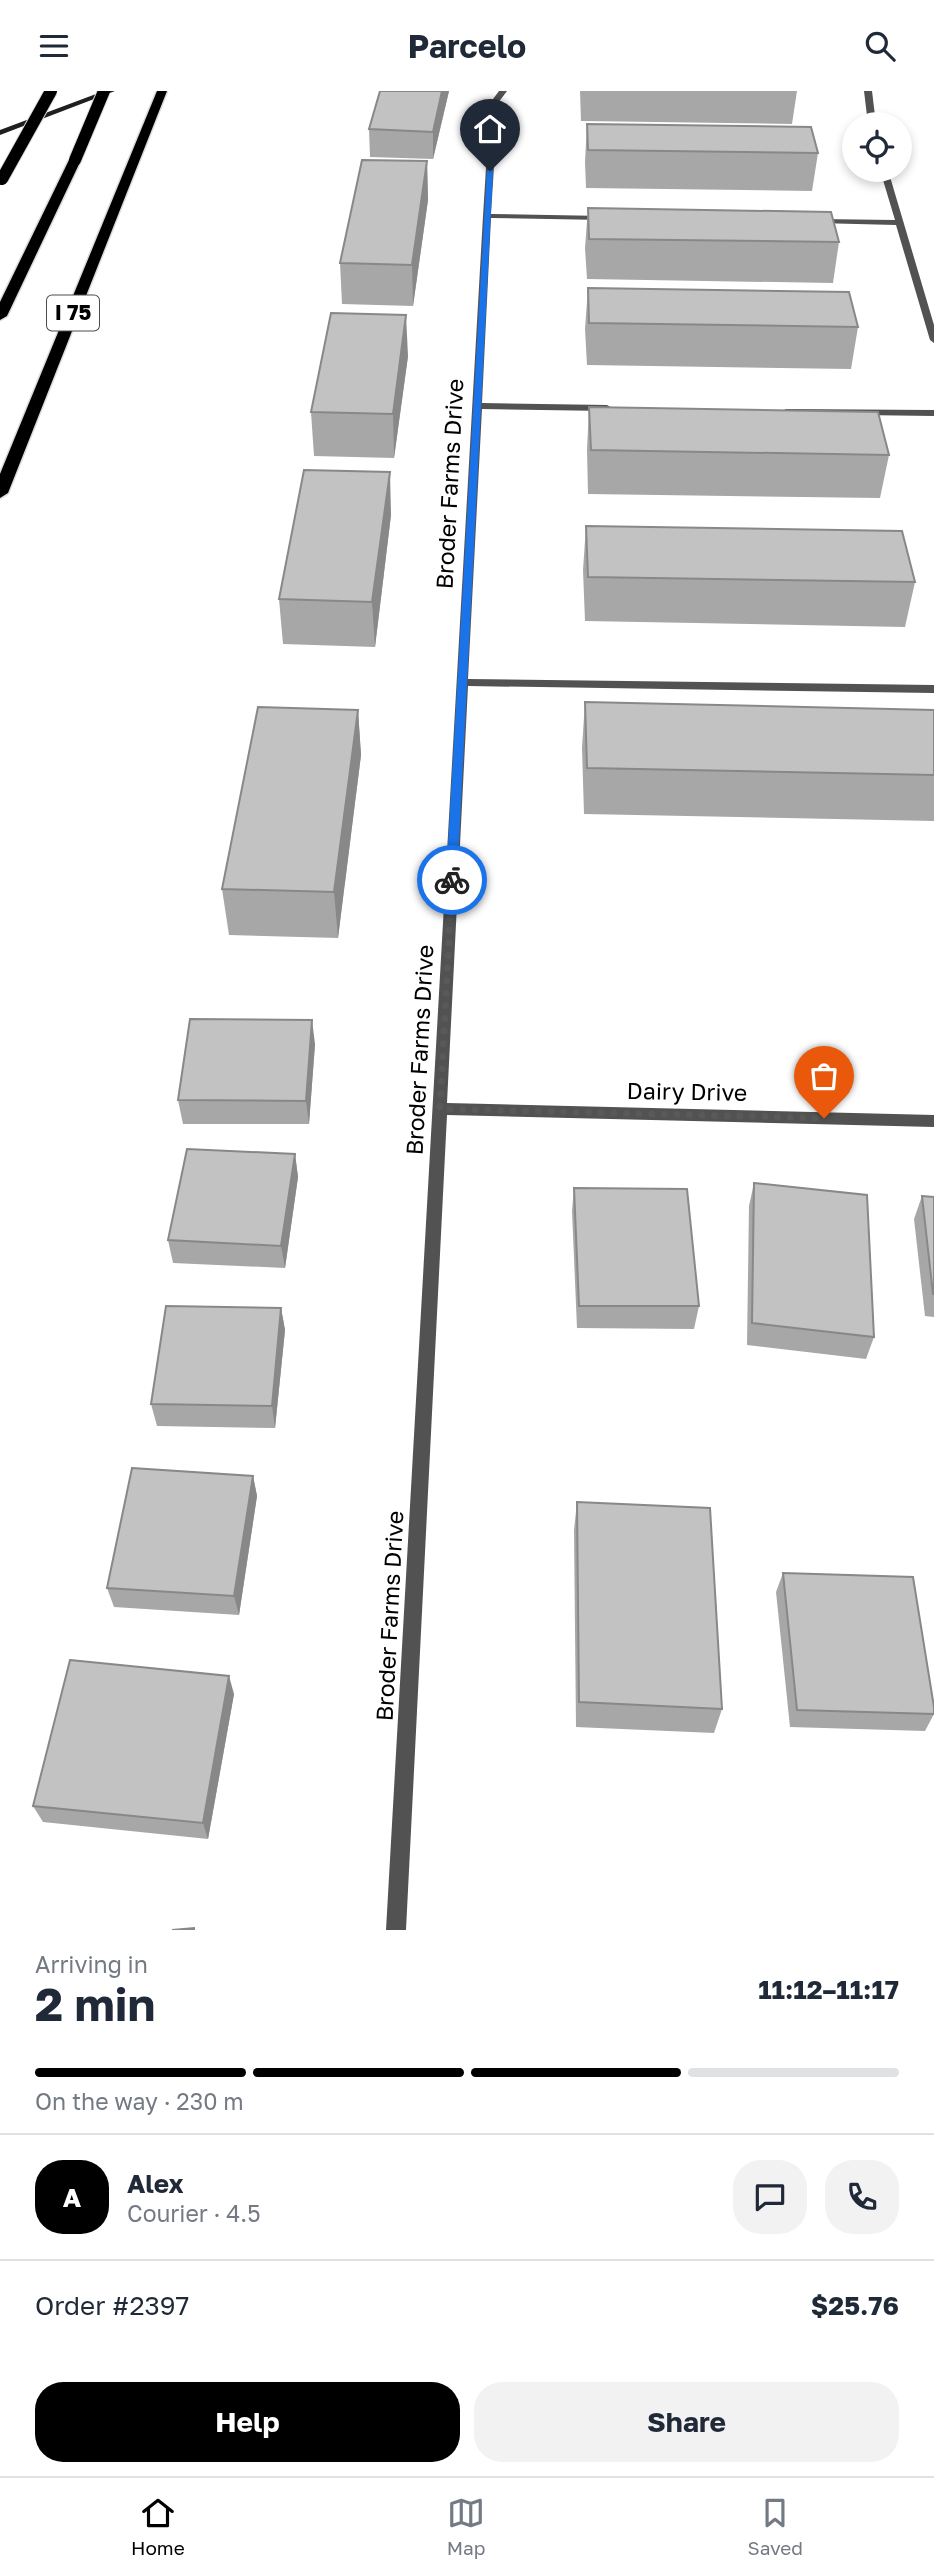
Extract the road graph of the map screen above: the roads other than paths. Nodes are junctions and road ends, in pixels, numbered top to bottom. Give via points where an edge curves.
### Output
1 (51, 91) edge
2 (104, 91) edge
3 (111, 91) edge
4 (162, 91) edge
5 (503, 91) edge
6 (868, 91) edge
7 (871, 112) edge
8 (0, 133) edge
9 (1, 181) edge
10 (888, 182) edge
11 (487, 216) junction
12 (611, 218) edge
13 (803, 221) edge
14 (900, 223) junction
15 (0, 316) edge
16 (934, 340) edge
17 (477, 406) junction
18 (616, 408) edge
19 (782, 410) edge
20 (934, 412) edge
21 (0, 493) edge
22 (462, 682) junction
23 (934, 689) edge
24 (440, 1109) junction
25 (934, 1121) edge
26 (396, 1930) edge
27 (408, 1930) edge

1 - 9 highway, bridge
2 - 15 highway, bridge
3 - 8 street
4 - 21 highway, I 75
5 - 11 street, Broder Farms Drive via 494,103
6 - 7 street
10 - 14 street
11 - 12 street
11 - 17 street, Broder Farms Drive
13 - 14 street
14 - 16 street
17 - 18 street
17 - 22 street, Broder Farms Drive
19 - 20 street
22 - 23 street
22 - 24 street, Broder Farms Drive
24 - 25 street, Dairy Drive
24 - 26 street, Broder Farms Drive
26 - 27 street

